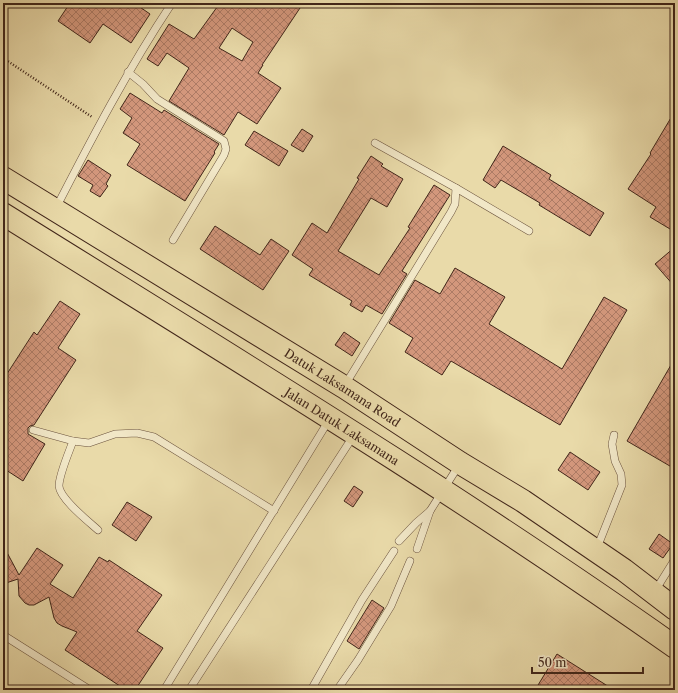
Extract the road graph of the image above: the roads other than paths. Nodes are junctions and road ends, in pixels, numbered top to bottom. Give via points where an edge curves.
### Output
1 (170, 4) edge
2 (128, 72) junction
3 (375, 143) dead end
4 (3, 178) edge
5 (456, 188) junction
6 (56, 210) junction
7 (3, 214) edge
8 (529, 231) dead end
9 (173, 240) dead end
10 (344, 387) junction
11 (330, 418) junction
12 (33, 430) dead end
13 (355, 434) junction
14 (614, 435) dead end
15 (73, 441) junction
16 (460, 463) junction
17 (443, 490) junction
18 (274, 511) junction
19 (430, 511) junction
20 (98, 530) dead end
21 (399, 541) dead end
22 (417, 549) dead end
23 (596, 550) junction
24 (394, 551) dead end
25 (675, 559) edge
26 (410, 562) dead end
27 (654, 593) junction
28 (675, 609) edge
29 (3, 635) edge
30 (675, 647) edge
31 (90, 690) edge
32 (164, 690) edge
33 (189, 690) edge
34 (311, 690) edge
35 (337, 690) edge

1 - 2 lane
2 - 6 lane
2 - 9 lane via 157,99 212,132 225,144 224,155
3 - 5 lane
4 - 6 highway, Datuk Laksamana Road
5 - 8 lane
5 - 10 lane via 455,204 451,212
6 - 10 highway, Datuk Laksamana Road
7 - 11 highway, Jalan Datuk Laksamana
10 - 16 highway, Datuk Laksamana Road
11 - 13 highway, Jalan Datuk Laksamana
11 - 18 lane
12 - 15 lane
13 - 17 highway, Jalan Datuk Laksamana
13 - 33 lane
14 - 23 lane via 614,461 621,474 622,485
15 - 18 lane via 89,443 115,434 136,433 154,437
15 - 20 lane via 59,488 64,497
16 - 17 lane
16 - 23 highway, Datuk Laksamana Road
17 - 19 lane
17 - 30 highway, Jalan Datuk Laksamana via 597,591
18 - 32 lane
19 - 21 lane
19 - 22 lane
23 - 27 highway, Datuk Laksamana Road
24 - 34 lane via 362,600
25 - 27 lane
26 - 35 lane via 390,606
27 - 28 highway, Datuk Laksamana Road
29 - 31 lane

